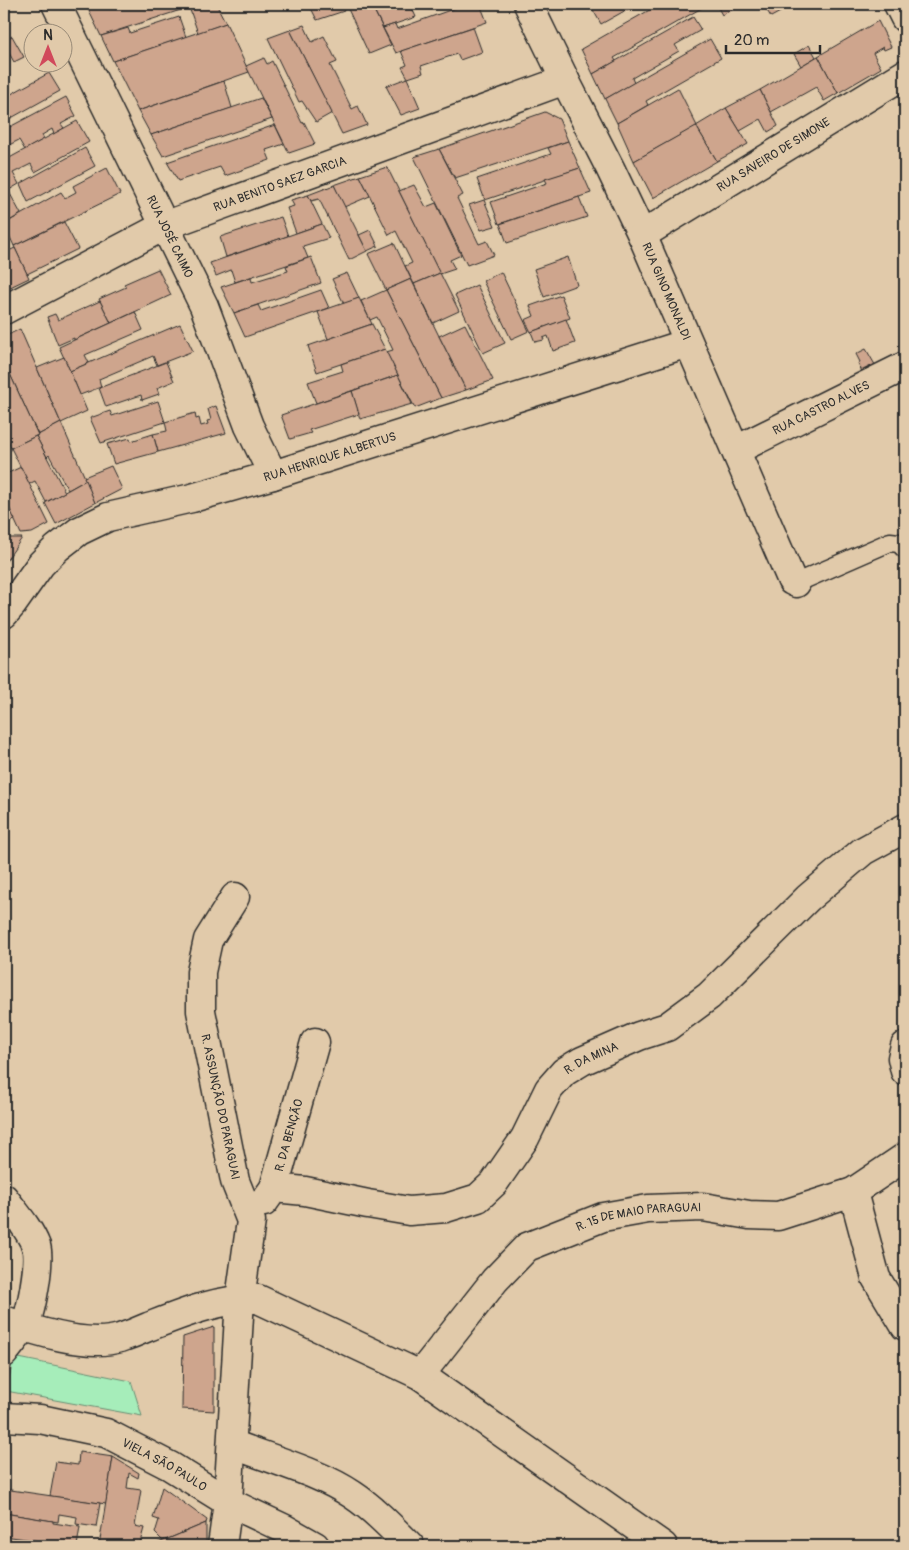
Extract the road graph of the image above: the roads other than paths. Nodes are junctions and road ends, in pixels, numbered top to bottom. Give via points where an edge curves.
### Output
1 (56, 4) edge
2 (528, 4) edge
3 (898, 4) edge
4 (905, 18) edge
5 (905, 74) edge
6 (564, 80) junction
7 (164, 226) junction
8 (642, 235) junction
9 (4, 310) edge
10 (688, 344) junction
11 (905, 366) edge
12 (736, 450) junction
13 (273, 475) junction
14 (905, 549) edge
15 (796, 583) joint
16 (4, 614) edge
17 (905, 828) edge
18 (235, 896) dead end
19 (315, 1042) dead end
20 (905, 1046) edge
21 (905, 1071) edge
22 (905, 1158) edge
23 (274, 1188) junction
24 (853, 1192) junction
25 (4, 1198) edge
26 (251, 1221) junction
27 (240, 1299) junction
28 (14, 1324) edge
29 (905, 1326) edge
30 (4, 1353) edge
31 (420, 1375) junction
32 (4, 1418) edge
33 (232, 1444) junction
34 (228, 1502) junction
35 (222, 1546) edge
36 (315, 1546) edge
37 (410, 1546) edge
38 (663, 1546) edge

1 - 7 street, RUA JOSÉ CAIMO
2 - 6 street, RUA GINO MONALDI
3 - 4 street
5 - 8 street, RUA SAVEIRO DE SIMONE
6 - 7 street, RUA BENITO SAEZ GARCIA
6 - 8 street, RUA GINO MONALDI
7 - 9 street, RUA BENITO SAEZ GARCIA
7 - 13 street, RUA JOSÉ CAIMO via 204,306 249,426
8 - 10 street, RUA GINO MONALDI
10 - 12 street, RUA GINO MONALDI
10 - 13 street, RUA HENRIQUE ALBERTUS
11 - 12 street, RUA CASTRO ALVES
12 - 15 street, RUA GINO MONALDI via 792,581
13 - 16 street, RUA HENRIQUE ALBERTUS via 108,517 79,531 41,564
14 - 15 lane via 899,543 890,542
17 - 23 street, R. DA MINA via 863,851 808,898 709,996 667,1027 582,1060 564,1072 549,1089 525,1138 494,1183 478,1198 446,1208 409,1211
18 - 26 street, R. ASSUNÇÃO DO PARAGUAI via 208,940 201,972 201,1011 235,1181
19 - 23 street, R. DA BENÇÃO
20 - 21 street via 902,1058
22 - 24 street, R. 15 DE MAIO PARAGUAI
23 - 26 street, R. DA BENÇÃO
24 - 29 street via 876,1278
24 - 31 street, R. 15 DE MAIO PARAGUAI via 778,1216 749,1215 704,1207 648,1209 603,1217 527,1247 495,1280
25 - 28 street via 24,1224 36,1247 38,1263 36,1281
26 - 27 street, R. ASSUNÇÃO DO PARAGUAI
27 - 28 street via 194,1309 118,1339 84,1341
27 - 31 street via 258,1299
27 - 33 street, R. ASSUNÇÃO DO PARAGUAI
28 - 30 street
31 - 38 street
32 - 34 street, VIELA SÃO PAULO via 40,1419 106,1432
33 - 34 street, R. ASSUNÇÃO DO PARAGUAI
33 - 37 street via 320,1477 352,1494
34 - 35 street, R. ASSUNÇÃO DO PARAGUAI
34 - 36 street, VIELA SÃO PAULO

